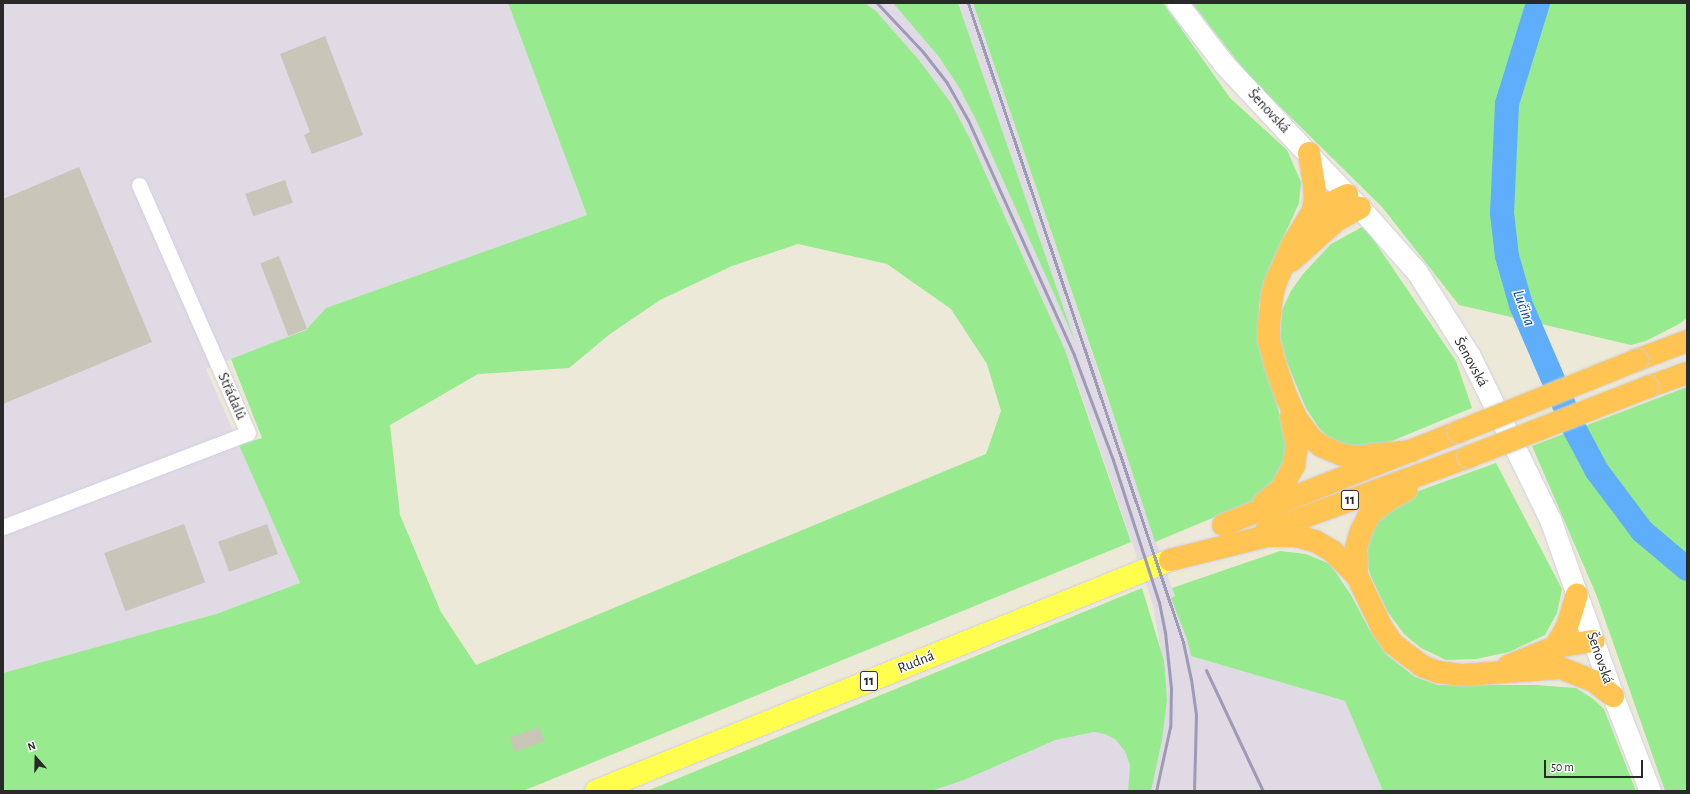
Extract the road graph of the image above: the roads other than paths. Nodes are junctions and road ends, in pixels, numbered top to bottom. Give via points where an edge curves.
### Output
1 (1177, 3) edge
2 (1308, 153) junction
3 (139, 185) dead end
4 (1354, 202) junction
5 (1312, 211) junction
6 (1280, 272) junction
7 (1687, 332) edge
8 (1687, 341) edge
9 (1665, 349) junction
10 (1687, 373) edge
11 (1287, 398) junction
12 (1412, 451) junction
13 (1466, 458) junction
14 (1223, 525) junction
15 (3, 527) edge
16 (1232, 545) junction
17 (1170, 560) junction
18 (1356, 576) junction
19 (1577, 594) junction
20 (1595, 644) junction
21 (1555, 647) junction
22 (1561, 668) junction
23 (1488, 674) junction
24 (1613, 696) junction
25 (596, 791) edge
26 (1650, 791) edge

1 - 2 street, Šenovská via 1223,62
2 - 4 street, Šenovská
2 - 5 highway via 1314,184
3 - 15 street, Střádalů via 248,433
4 - 5 highway
4 - 6 highway via 1346,214 1326,228
4 - 19 street, Šenovská via 1417,272 1470,356 1550,519
5 - 6 highway
6 - 11 highway via 1270,312 1269,341
7 - 9 highway, 11
8 - 9 highway, 11
9 - 12 highway, 11, bridge
10 - 13 highway, 11, bridge
11 - 12 highway via 1297,419 1310,437 1330,451 1364,457
11 - 14 highway via 1297,445 1292,471 1280,490 1266,502
12 - 14 highway, 11
13 - 16 highway, 11
13 - 18 highway via 1452,472 1404,491 1373,511 1358,539 1355,557
14 - 17 highway, 11
16 - 17 highway, 11
16 - 18 highway via 1268,536 1296,536 1315,541 1332,551
17 - 25 main road, Rudná / 11
18 - 23 highway via 1382,628 1393,644 1410,658 1438,672
19 - 20 street, Šenovská
19 - 21 highway via 1567,627
20 - 21 highway
20 - 22 highway
20 - 24 street, Šenovská
21 - 23 highway
22 - 23 highway
22 - 24 highway via 1595,682
24 - 26 street, Šenovská

